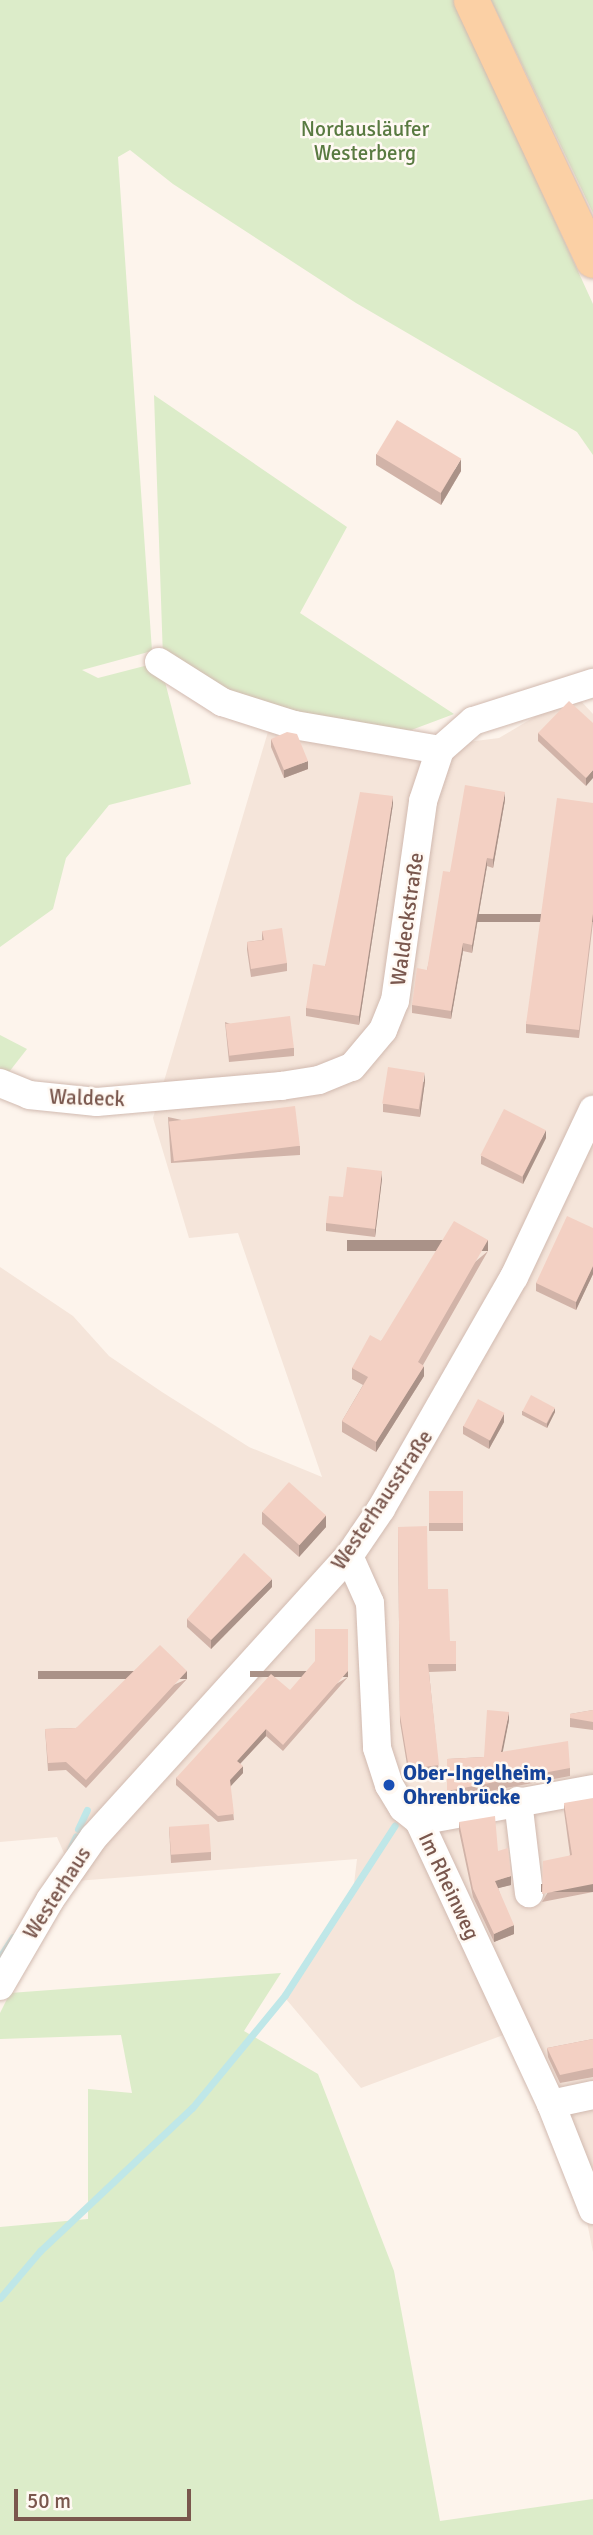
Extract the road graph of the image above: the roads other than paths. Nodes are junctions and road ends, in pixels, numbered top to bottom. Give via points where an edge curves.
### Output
1 (471, 0) edge
2 (593, 260) edge
3 (159, 663) dead end
4 (593, 683) edge
5 (440, 750) junction
6 (0, 1083) edge
7 (176, 1097) joint
8 (593, 1110) edge
9 (349, 1556) junction
10 (593, 1789) edge
11 (519, 1801) junction
12 (419, 1821) junction
13 (94, 1837) joint
14 (529, 1893) dead end
15 (0, 1986) edge
16 (593, 2095) edge
17 (551, 2104) junction
18 (593, 2210) edge

1 - 2 main road
3 - 5 street via 222,702 294,725
4 - 5 street via 473,721
5 - 7 street, Waldeckstraße via 423,801 395,1001 383,1030 352,1067 319,1080
6 - 7 street, Waldeck via 29,1095 97,1102
8 - 9 street, Westerhausstraße via 514,1277 414,1457
9 - 12 street, Im Rheinweg via 370,1603 377,1748 389,1785 403,1808
9 - 13 street, Westerhausstraße
10 - 11 street
11 - 12 street
11 - 14 street
12 - 17 street, Im Rheinweg
13 - 15 street, Westerhaus via 50,1900
16 - 17 street
17 - 18 street, Im Rheinweg

